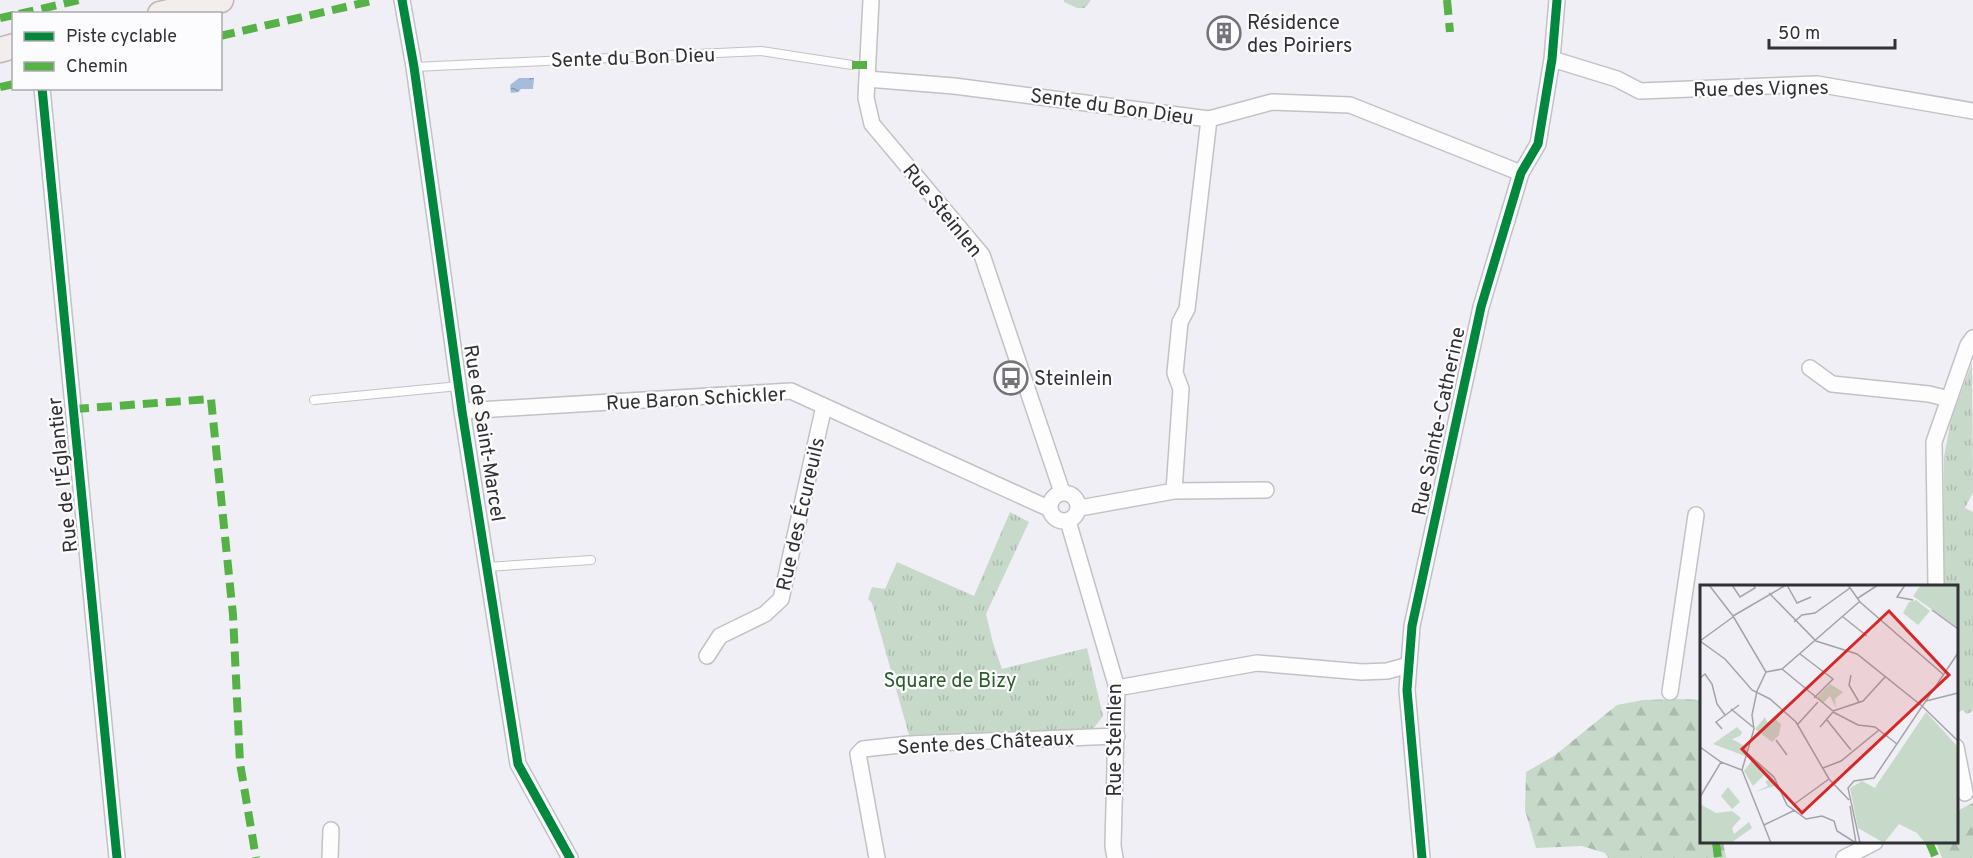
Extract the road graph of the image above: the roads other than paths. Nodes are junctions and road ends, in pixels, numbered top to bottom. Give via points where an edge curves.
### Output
1 (221, 0) edge
2 (402, 0) edge
3 (871, 0) edge
4 (1557, 0) edge
5 (169, 12) edge
6 (1552, 59) junction
7 (852, 65) dead end
8 (414, 67) junction
9 (867, 79) junction
10 (42, 90) edge
11 (1973, 111) edge
12 (1209, 119) junction
13 (1521, 173) junction
14 (1973, 338) edge
15 (1810, 368) dead end
16 (459, 386) junction
17 (1949, 399) junction
18 (314, 400) dead end
19 (824, 406) junction
20 (462, 411) junction
21 (1266, 490) dead end
22 (1174, 491) junction
23 (1062, 492) junction
24 (1080, 508) junction
25 (1050, 509) junction
26 (1696, 516) dead end
27 (1068, 521) junction
28 (591, 560) dead end
29 (487, 567) junction
30 (1936, 585) edge
31 (708, 656) dead end
32 (1409, 665) junction
33 (1117, 688) junction
34 (1670, 692) dead end
35 (1117, 736) junction
36 (1958, 757) edge
37 (1965, 793) edge
38 (331, 830) dead end
39 (1873, 843) edge
40 (117, 858) edge
41 (330, 858) edge
42 (570, 858) edge
43 (877, 858) edge
44 (1115, 858) edge
45 (1422, 858) edge
46 (1844, 858) edge

1 - 5 main road
2 - 8 street, Rue de Saint-Marcel
3 - 9 street, Rue Steinlen
4 - 6 street, Rue Sainte-Catherine
6 - 11 street, Rue des Vignes via 1617,79 1640,91 1817,84
6 - 13 street, Rue Sainte-Catherine via 1538,144
7 - 8 lane, Sente du Bon Dieu via 761,51
8 - 16 street, Rue de Saint-Marcel
9 - 12 street, Sente du Bon Dieu via 963,87
9 - 23 street, Rue Steinlen via 866,98 872,124 982,255
10 - 40 street, Rue de l'Églantier
12 - 13 street, Sente du Bon Dieu via 1272,102 1350,105
12 - 22 street via 1187,309 1180,322 1175,373 1180,389
13 - 32 street, Rue Sainte-Catherine via 1481,307 1412,626
14 - 17 street
15 - 17 street via 1832,384
16 - 18 lane
16 - 20 street, Rue de Saint-Marcel
17 - 30 street via 1934,442
19 - 20 street, Rue Baron Schickler via 791,391
19 - 25 street, Rue Baron Schickler
19 - 31 street, Rue des Écureuils via 781,599 765,614 720,636
20 - 29 street, Rue de Saint-Marcel
21 - 22 street
22 - 24 street
23 - 24 street via 1075,496
23 - 25 street via 1052,498
24 - 27 street
25 - 27 street via 1056,519
26 - 34 street
27 - 33 street, Rue Steinlen
28 - 29 lane
29 - 42 street, Rue de Saint-Marcel via 518,764
32 - 33 street via 1362,672 1257,663
32 - 45 street, Rue Sainte-Catherine via 1407,690
33 - 35 street, Rue Steinlen
35 - 43 street, Sente des Châteaux via 863,749 858,754
35 - 44 street, Rue Steinlen
36 - 37 street
38 - 41 street
39 - 46 street

